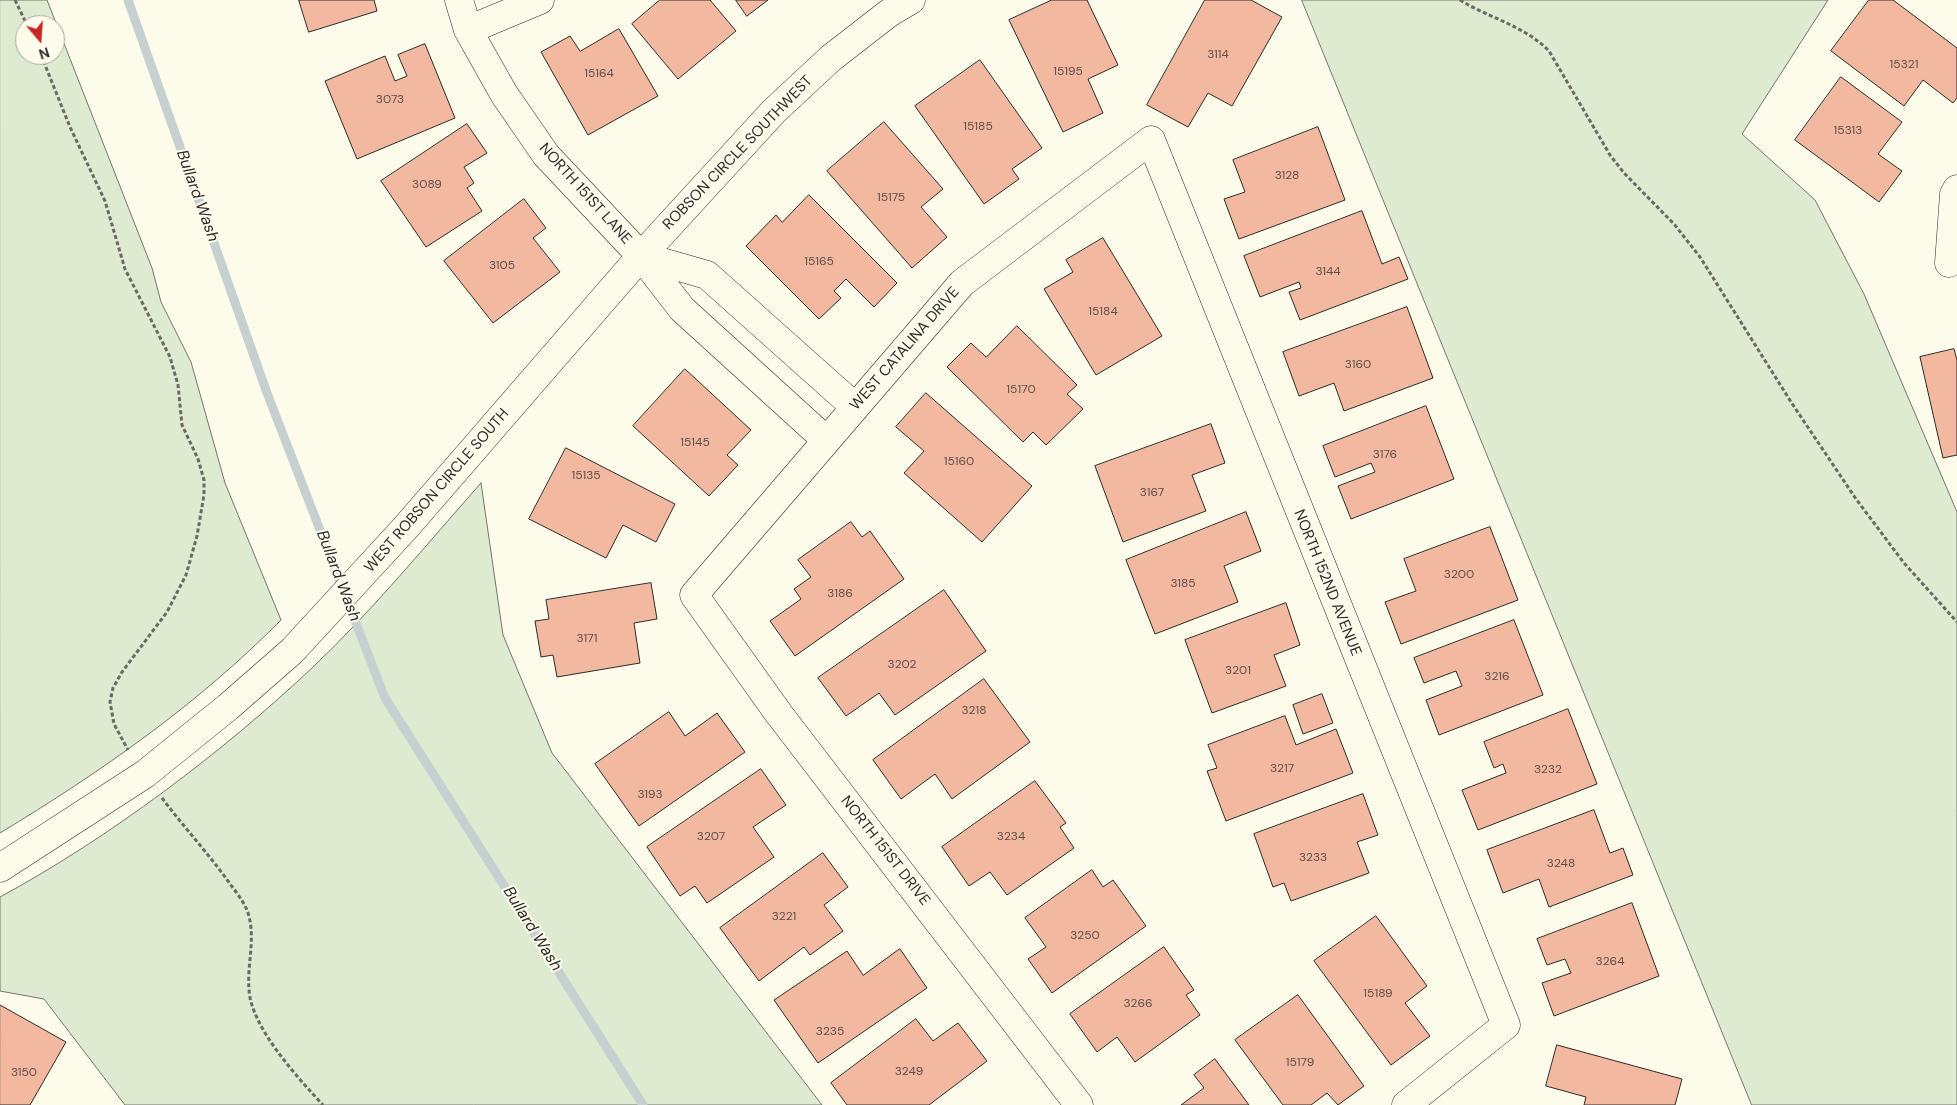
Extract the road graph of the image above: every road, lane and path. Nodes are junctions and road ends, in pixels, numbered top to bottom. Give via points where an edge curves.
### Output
1 (15, 0) edge
2 (459, 0) edge
3 (540, 0) edge
4 (911, 0) edge
5 (1460, 0) edge
6 (22, 15) edge
7 (468, 30) junction
8 (45, 65) edge
9 (1151, 140) joint
10 (1957, 189) edge
11 (640, 256) junction
12 (1950, 263) dead end
13 (855, 407) junction
14 (826, 440) junction
15 (694, 595) joint
16 (1957, 622) edge
17 (145, 774) junction
18 (0, 868) edge
19 (323, 1105) edge
20 (1079, 1105) edge
21 (1406, 1105) edge

1 - 6 path
2 - 7 street, NORTH 151ST LANE
3 - 7 street
4 - 11 street, ROBSON CIRCLE SOUTHWEST via 831,58 774,111
5 - 16 path via 1526,33 1549,51 1610,155 1700,257 1856,499 1904,563
7 - 11 street, NORTH 151ST LANE via 504,94 546,155
8 - 17 path via 70,128 105,201 125,269 170,357 178,385 182,424 204,480 197,536 186,575 167,612 122,672 110,702 114,724
9 - 13 street, WEST CATALINA DRIVE via 962,283
9 - 21 street, NORTH 152ND AVENUE via 1506,1025
10 - 12 street via 1954,194
11 - 13 street, NORTH 151ST LANE via 706,275
11 - 14 street, NORTH 151ST LANE via 682,309
11 - 17 street, WEST ROBSON CIRCLE SOUTH via 407,526 292,651
13 - 14 street, WEST CATALINA DRIVE
14 - 15 street, WEST CATALINA DRIVE
15 - 20 street, NORTH 151ST DRIVE via 779,714
17 - 18 street, WEST ROBSON CIRCLE SOUTH
17 - 19 path via 245,905 252,942 248,986 251,1005 283,1058

